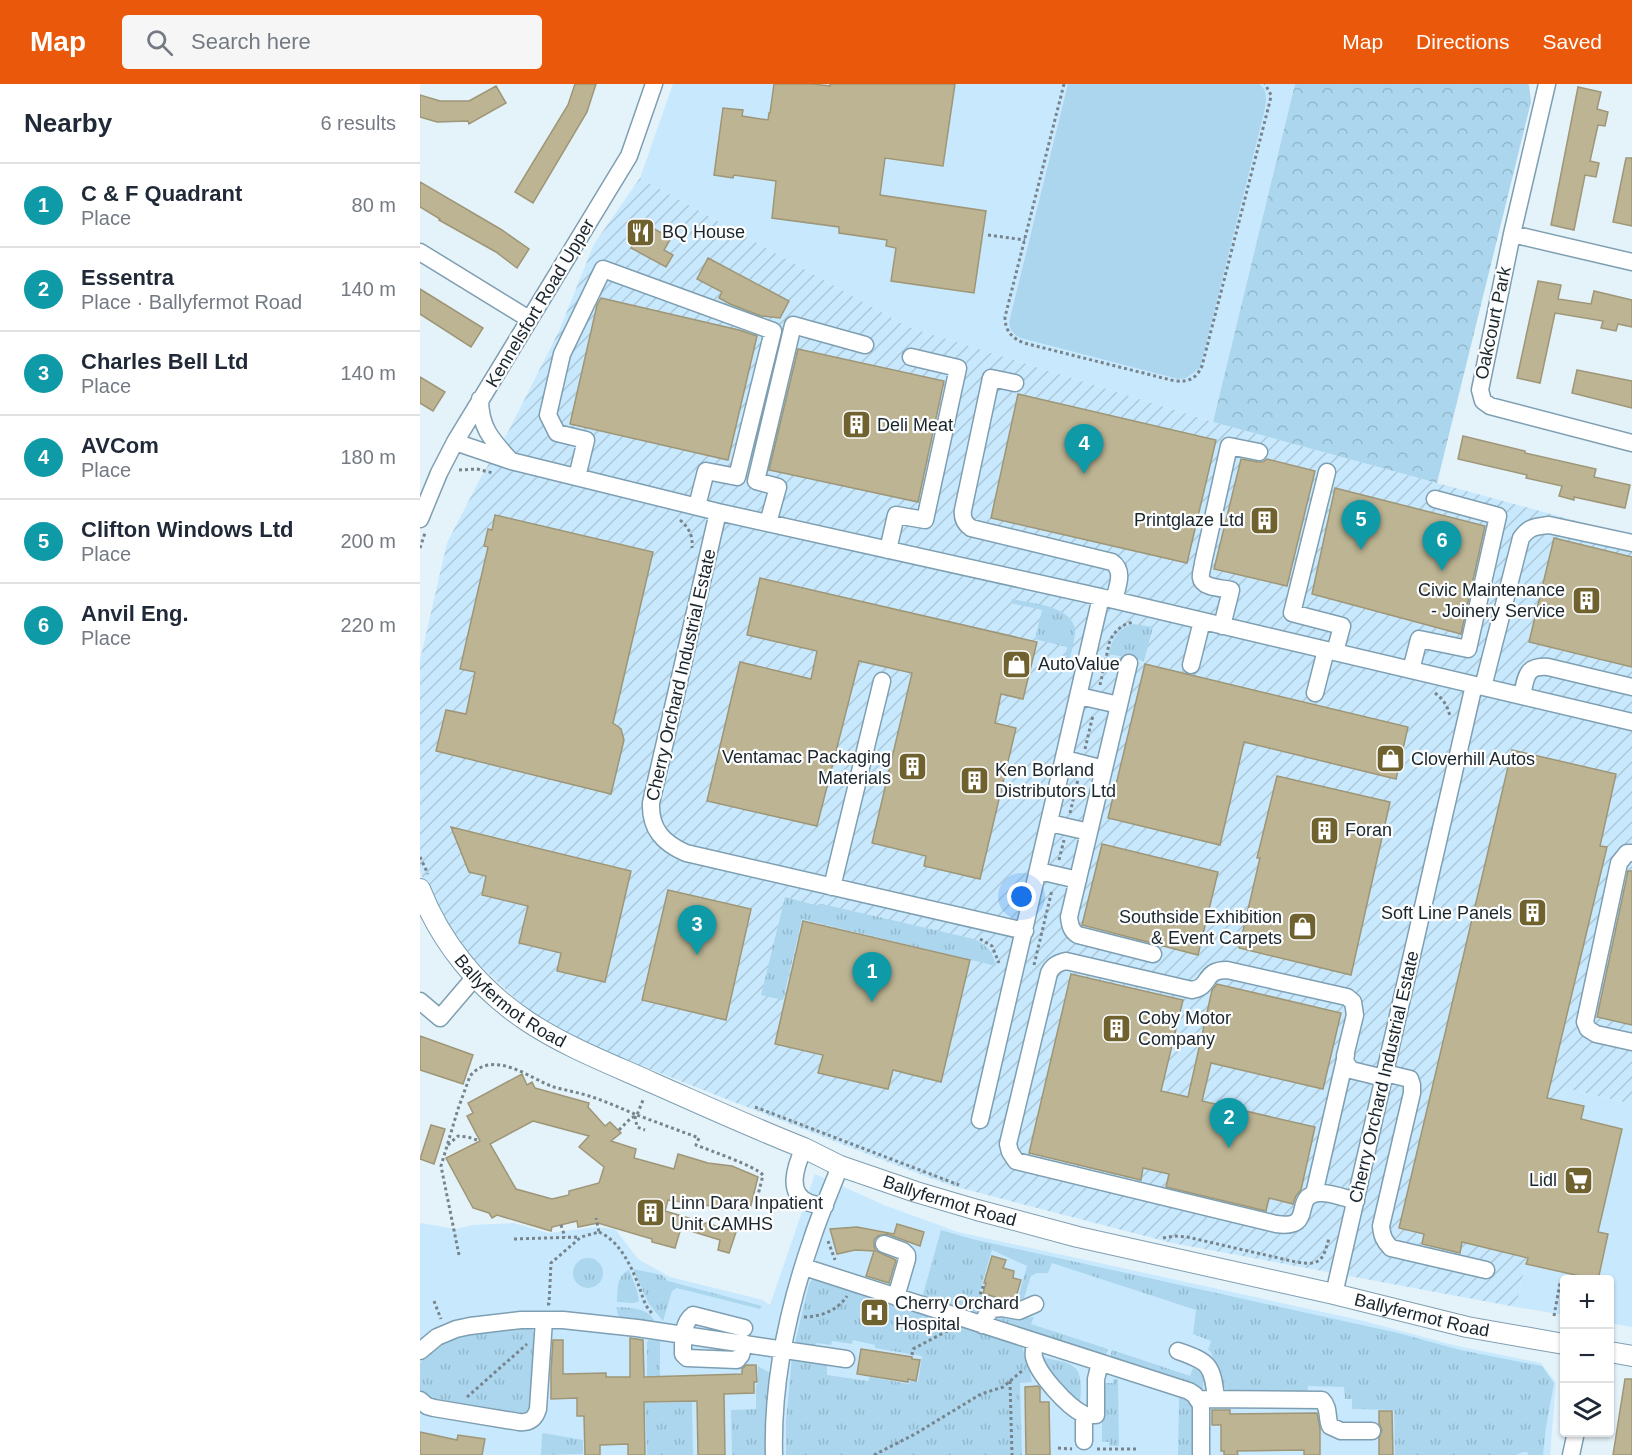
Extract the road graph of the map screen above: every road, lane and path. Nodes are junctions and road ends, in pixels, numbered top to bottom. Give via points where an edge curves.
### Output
1 (654, 84) edge
2 (1064, 84) edge
3 (1265, 84) edge
4 (1547, 84) edge
5 (1512, 234) junction
6 (988, 235) dead end
7 (1024, 240) junction
8 (420, 252) edge
9 (1632, 262) edge
10 (529, 320) junction
11 (865, 345) dead end
12 (911, 357) dead end
13 (1015, 383) dead end
14 (480, 399) junction
15 (455, 442) junction
16 (1632, 443) edge
17 (1258, 452) dead end
18 (511, 461) junction
19 (1328, 472) dead end
20 (453, 475) dead end
21 (498, 475) dead end
22 (577, 477) junction
23 (1435, 499) dead end
24 (697, 506) junction
25 (718, 512) junction
26 (677, 517) dead end
27 (768, 523) junction
28 (423, 524) edge
29 (1632, 543) edge
30 (420, 548) edge
31 (692, 549) dead end
32 (888, 549) junction
33 (1108, 598) junction
34 (1202, 621) junction
35 (1222, 626) junction
36 (1331, 651) junction
37 (1129, 663) dead end
38 (1191, 665) dead end
39 (1411, 670) junction
40 (882, 681) dead end
41 (1478, 686) junction
42 (1632, 687) edge
43 (1315, 693) dead end
44 (1079, 696) junction
45 (1522, 696) junction
46 (1119, 705) junction
47 (1632, 722) edge
48 (1065, 759) junction
49 (1104, 769) junction
50 (1050, 823) junction
51 (1089, 832) junction
52 (1632, 853) edge
53 (1039, 871) junction
54 (1078, 880) junction
55 (832, 887) junction
56 (420, 889) edge
57 (420, 910) edge
58 (437, 926) junction
59 (1025, 931) junction
60 (974, 937) dead end
61 (1153, 954) dead end
62 (999, 970) dead end
63 (475, 977) junction
64 (420, 1001) edge
65 (1632, 1042) edge
66 (1346, 1055) junction
67 (1384, 1075) junction
68 (644, 1100) dead end
69 (636, 1115) junction
70 (980, 1120) dead end
71 (619, 1130) dead end
72 (645, 1130) dead end
73 (477, 1140) dead end
74 (804, 1148) junction
75 (446, 1149) junction
76 (840, 1166) junction
77 (1314, 1194) junction
78 (758, 1195) dead end
79 (1356, 1201) junction
80 (825, 1206) junction
81 (596, 1218) dead end
82 (561, 1225) dead end
83 (599, 1232) junction
84 (581, 1237) junction
85 (565, 1238) junction
86 (514, 1239) dead end
87 (884, 1244) dead end
88 (459, 1255) dead end
89 (804, 1268) junction
90 (1486, 1270) dead end
91 (1560, 1283) dead end
92 (1334, 1294) junction
93 (896, 1297) junction
94 (434, 1301) dead end
95 (1035, 1305) dead end
96 (1554, 1316) dead end
97 (450, 1318) dead end
98 (542, 1320) junction
99 (982, 1325) junction
100 (955, 1327) dead end
101 (661, 1332) junction
102 (1035, 1343) junction
103 (1560, 1343) edge
104 (782, 1348) junction
105 (420, 1351) edge
106 (1178, 1352) dead end
107 (1614, 1353) edge
108 (912, 1355) dead end
109 (1632, 1356) edge
110 (846, 1359) dead end
111 (1100, 1363) junction
112 (1024, 1369) dead end
113 (1010, 1381) junction
114 (1216, 1398) junction
115 (1197, 1399) junction
116 (420, 1400) edge
117 (456, 1412) junction
118 (1084, 1415) junction
119 (1372, 1431) dead end
120 (1575, 1437) edge
121 (1084, 1441) dead end
122 (774, 1455) edge
123 (874, 1455) edge
124 (1012, 1455) edge
125 (1201, 1455) edge
126 (1571, 1455) edge

1 - 10 street, Kennelsfort Road Upper via 629,156
2 - 7 path
3 - 7 path via 1270,101 1202,366 1196,376 1185,382 1175,381 1015,339 1005,325 1005,317
4 - 5 street, Oakcourt Park
5 - 9 street
5 - 16 street, Oakcourt Park via 1479,390 1483,400 1490,406
6 - 7 path
8 - 10 street
10 - 14 street, Kennelsfort Road Upper
11 - 27 street via 793,325 756,481 778,487
12 - 32 street via 958,368 924,520 896,515
13 - 33 street via 991,378 963,510 965,524 1112,562 1120,572
14 - 15 street, Kennelsfort Road Upper
14 - 18 street via 486,430
15 - 18 street
15 - 28 street, Kennelsfort Road Upper via 425,504
17 - 35 street via 1229,446 1203,563 1201,577 1205,584 1231,590
18 - 22 street
19 - 36 street via 1292,613 1342,626
20 - 21 path via 469,469
22 - 24 street
22 - 24 street via 586,440 557,433 548,415 562,354 603,269 773,331 737,477 706,471
23 - 39 street via 1498,516 1468,649 1419,639
24 - 25 street
25 - 27 street
25 - 55 street, Cherry Orchard Industrial Estate via 651,813 662,838 672,847
26 - 31 path via 691,532
27 - 32 street
28 - 30 path
29 - 41 street, Cherry Orchard Industrial Estate via 1549,525 1527,530 1521,538 1487,674
32 - 33 street
33 - 34 street
33 - 44 street
34 - 35 street
34 - 38 street
35 - 36 street
36 - 39 street
36 - 43 street
37 - 46 street
39 - 41 street
40 - 55 street
41 - 45 street
41 - 67 street, Cherry Orchard Industrial Estate
42 - 45 street via 1540,666 1529,671
44 - 46 street
44 - 48 street
45 - 47 street
46 - 49 street
48 - 49 street
48 - 50 street
49 - 51 street
50 - 51 street
50 - 53 street
51 - 54 street
52 - 65 street via 1627,853 1619,863 1585,1022 1596,1034
53 - 54 street
53 - 59 street
54 - 61 street via 1069,917 1074,932
55 - 59 street, Cherry Orchard Industrial Estate
56 - 58 main road, Ballyfermot Road
57 - 58 main road
58 - 63 main road, Ballyfermot Road
59 - 70 street
60 - 62 path via 992,946
63 - 64 street via 440,1018
63 - 74 main road, Ballyfermot Road via 527,1021 584,1053
66 - 67 street via 1351,1070
66 - 77 street
66 - 77 street via 1355,1015 1353,1002 1347,997 1227,970 1213,972 1200,988 1192,990 1066,961 1058,963 1049,973 1008,1144 1016,1161 1286,1226 1297,1223 1303,1204
67 - 79 street, Cherry Orchard Industrial Estate
67 - 90 street via 1410,1079 1412,1093 1381,1226 1385,1242 1391,1248
68 - 69 path
69 - 71 path
69 - 72 path via 637,1127
69 - 75 path via 551,1086 513,1068 484,1066 470,1076
69 - 78 path via 699,1138 696,1145 762,1172
73 - 75 path via 458,1136
74 - 76 main road, Ballyfermot Road
74 - 80 street via 795,1172 796,1190 806,1201
75 - 88 path via 441,1166
76 - 80 street
76 - 92 main road, Ballyfermot Road via 966,1207 1078,1237
77 - 79 street
79 - 92 street, Cherry Orchard Industrial Estate
80 - 89 street
81 - 83 path
82 - 85 path
83 - 84 path
83 - 101 path via 621,1251
84 - 85 path
84 - 98 path via 551,1263 549,1304
85 - 86 path
87 - 93 street via 907,1255
89 - 93 street
89 - 104 street
91 - 96 path
92 - 103 main road, Ballyfermot Road via 1467,1327
93 - 99 street
94 - 97 path via 441,1320
95 - 99 street via 1018,1311 992,1309
98 - 101 street
98 - 105 street via 456,1329 437,1337
98 - 117 path via 536,1335 456,1406
98 - 117 street via 538,1409 532,1420 526,1423
99 - 102 street
100 - 108 path via 914,1349
101 - 104 street via 744,1336
102 - 111 street
102 - 118 street via 1033,1353 1044,1375
104 - 110 street
104 - 122 street
106 - 114 street via 1198,1358 1211,1370
107 - 109 main road
111 - 115 street via 1189,1391
111 - 118 street via 1096,1415
112 - 113 path
113 - 123 path
113 - 124 path
114 - 115 street
114 - 119 street via 1322,1400 1334,1429
115 - 125 street via 1201,1405
116 - 117 street via 427,1406
118 - 121 street
120 - 126 street

